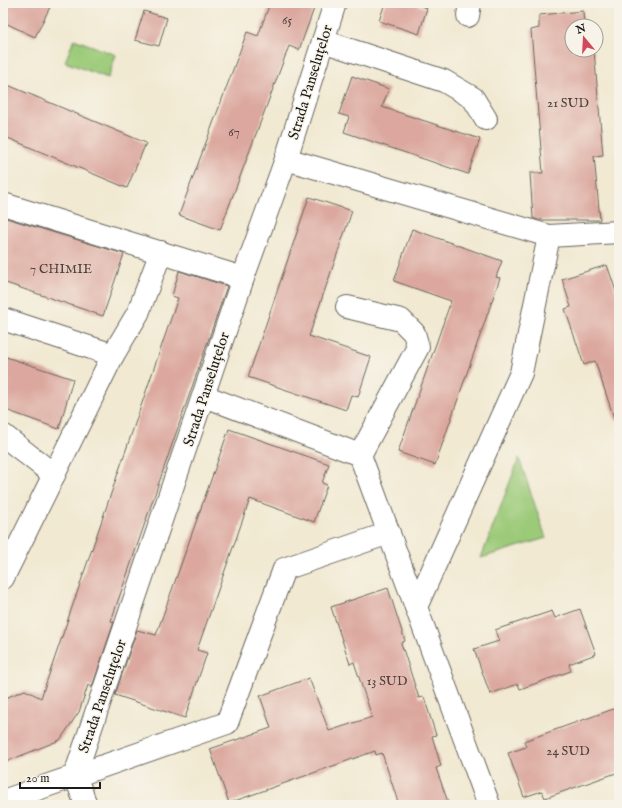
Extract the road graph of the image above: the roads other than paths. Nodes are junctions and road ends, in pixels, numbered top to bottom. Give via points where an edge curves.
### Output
1 (335, 3) edge
2 (323, 41) junction
3 (486, 119) dead end
4 (286, 159) junction
5 (3, 204) edge
6 (619, 232) edge
7 (549, 236) junction
8 (161, 252) junction
9 (243, 278) junction
10 (347, 307) dead end
11 (3, 319) edge
12 (113, 355) junction
13 (204, 396) junction
14 (3, 435) edge
15 (360, 455) junction
16 (54, 475) junction
17 (389, 533) junction
18 (3, 578) edge
19 (416, 607) junction
20 (75, 775) junction
21 (3, 801) edge
22 (86, 805) edge
23 (489, 805) edge

1 - 2 street, Strada Panseluțelor
2 - 3 street via 444,81 473,98
2 - 4 street, Strada Panseluțelor
4 - 7 street
4 - 9 street, Strada Panseluțelor
5 - 8 street
6 - 7 street
7 - 19 street via 520,372
8 - 9 street
8 - 12 street via 138,312
9 - 13 street, Strada Panseluțelor
10 - 15 street via 401,320 414,333 418,347
11 - 12 street
12 - 16 street
13 - 15 street
13 - 20 street, Strada Panseluțelor
14 - 16 street
15 - 17 street
16 - 18 street
17 - 19 street
17 - 20 street via 284,569 227,723
19 - 23 street
20 - 21 street
20 - 22 street

